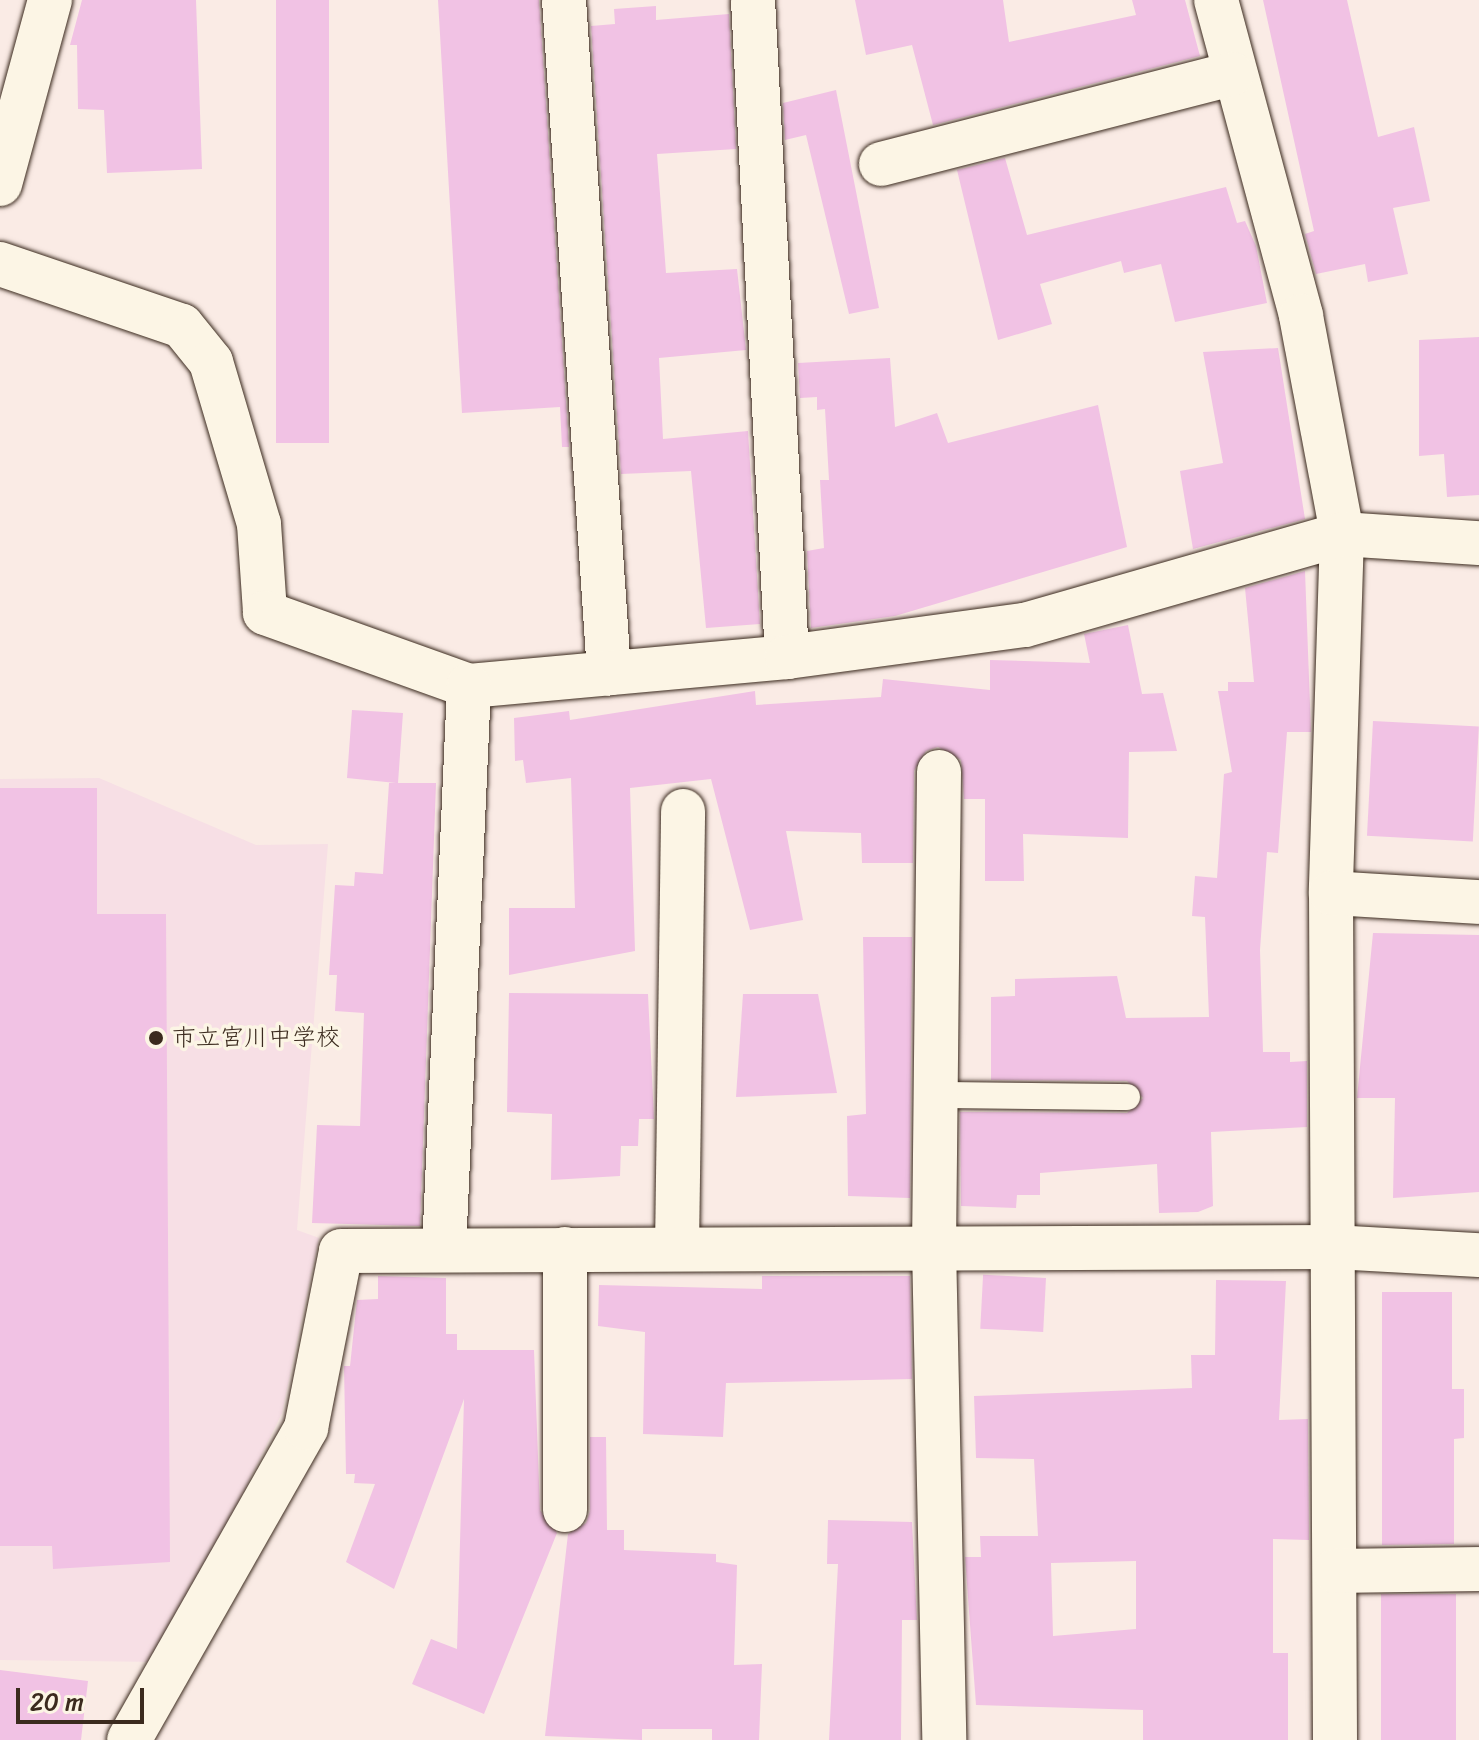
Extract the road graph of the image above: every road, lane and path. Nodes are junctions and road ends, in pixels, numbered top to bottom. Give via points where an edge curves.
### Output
1 (50, 0) edge
2 (564, 0) edge
3 (753, 0) edge
4 (1216, 0) edge
5 (1232, 74) junction
6 (881, 164) dead end
7 (0, 184) edge
8 (0, 264) edge
9 (1342, 534) junction
10 (1479, 543) edge
11 (787, 657) junction
12 (609, 673) junction
13 (469, 686) junction
14 (939, 772) dead end
15 (683, 811) dead end
16 (1331, 893) junction
17 (1479, 902) edge
18 (936, 1095) junction
19 (1127, 1097) dead end
20 (934, 1246) junction
21 (1334, 1247) junction
22 (677, 1248) junction
23 (565, 1249) junction
24 (444, 1250) junction
25 (1479, 1255) edge
26 (565, 1510) dead end
27 (1479, 1569) edge
28 (1335, 1571) junction
29 (129, 1740) edge
30 (944, 1740) edge
31 (1335, 1740) edge

1 - 7 street
2 - 12 street
3 - 11 street
4 - 5 street
5 - 6 street
5 - 9 street via 1301,316
8 - 13 street via 182,326 211,362 259,524 265,613
9 - 10 street
9 - 11 street via 1025,625
9 - 16 street
11 - 12 street
12 - 13 street
13 - 24 street
14 - 18 street
15 - 22 street
16 - 17 street
16 - 21 street
18 - 19 lane
18 - 20 street
20 - 21 street
20 - 22 street
20 - 30 street
21 - 25 street
21 - 28 street
22 - 23 street
23 - 24 street
23 - 26 street
24 - 29 street via 341,1251 306,1428
27 - 28 street
28 - 31 street

